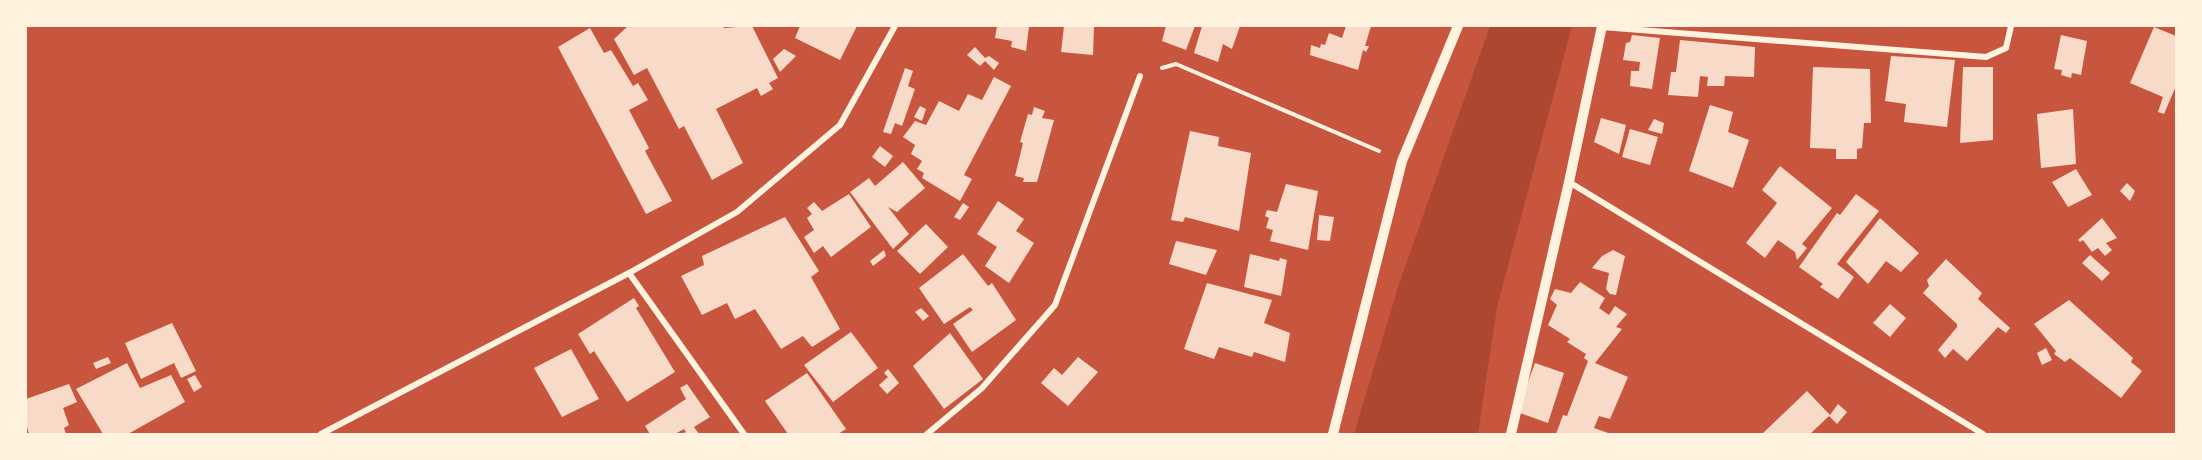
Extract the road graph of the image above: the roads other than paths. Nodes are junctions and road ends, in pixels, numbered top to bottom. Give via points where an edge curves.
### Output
1 (895, 26) edge
2 (1458, 26) edge
3 (1602, 26) edge
4 (2011, 26) edge
5 (1140, 76) road end
6 (1569, 182) junction
7 (628, 273) junction
8 (321, 435) edge
9 (744, 435) edge
10 (927, 435) edge
11 (1333, 435) edge
12 (1511, 435) edge
13 (1983, 435) edge

1 - 7 street via 840,125 737,212
2 - 11 street via 1402,161
3 - 4 street via 1986,57 2006,48
3 - 6 street
5 - 10 street via 1056,305 982,388
6 - 12 street
6 - 13 street
7 - 8 street
7 - 9 street

